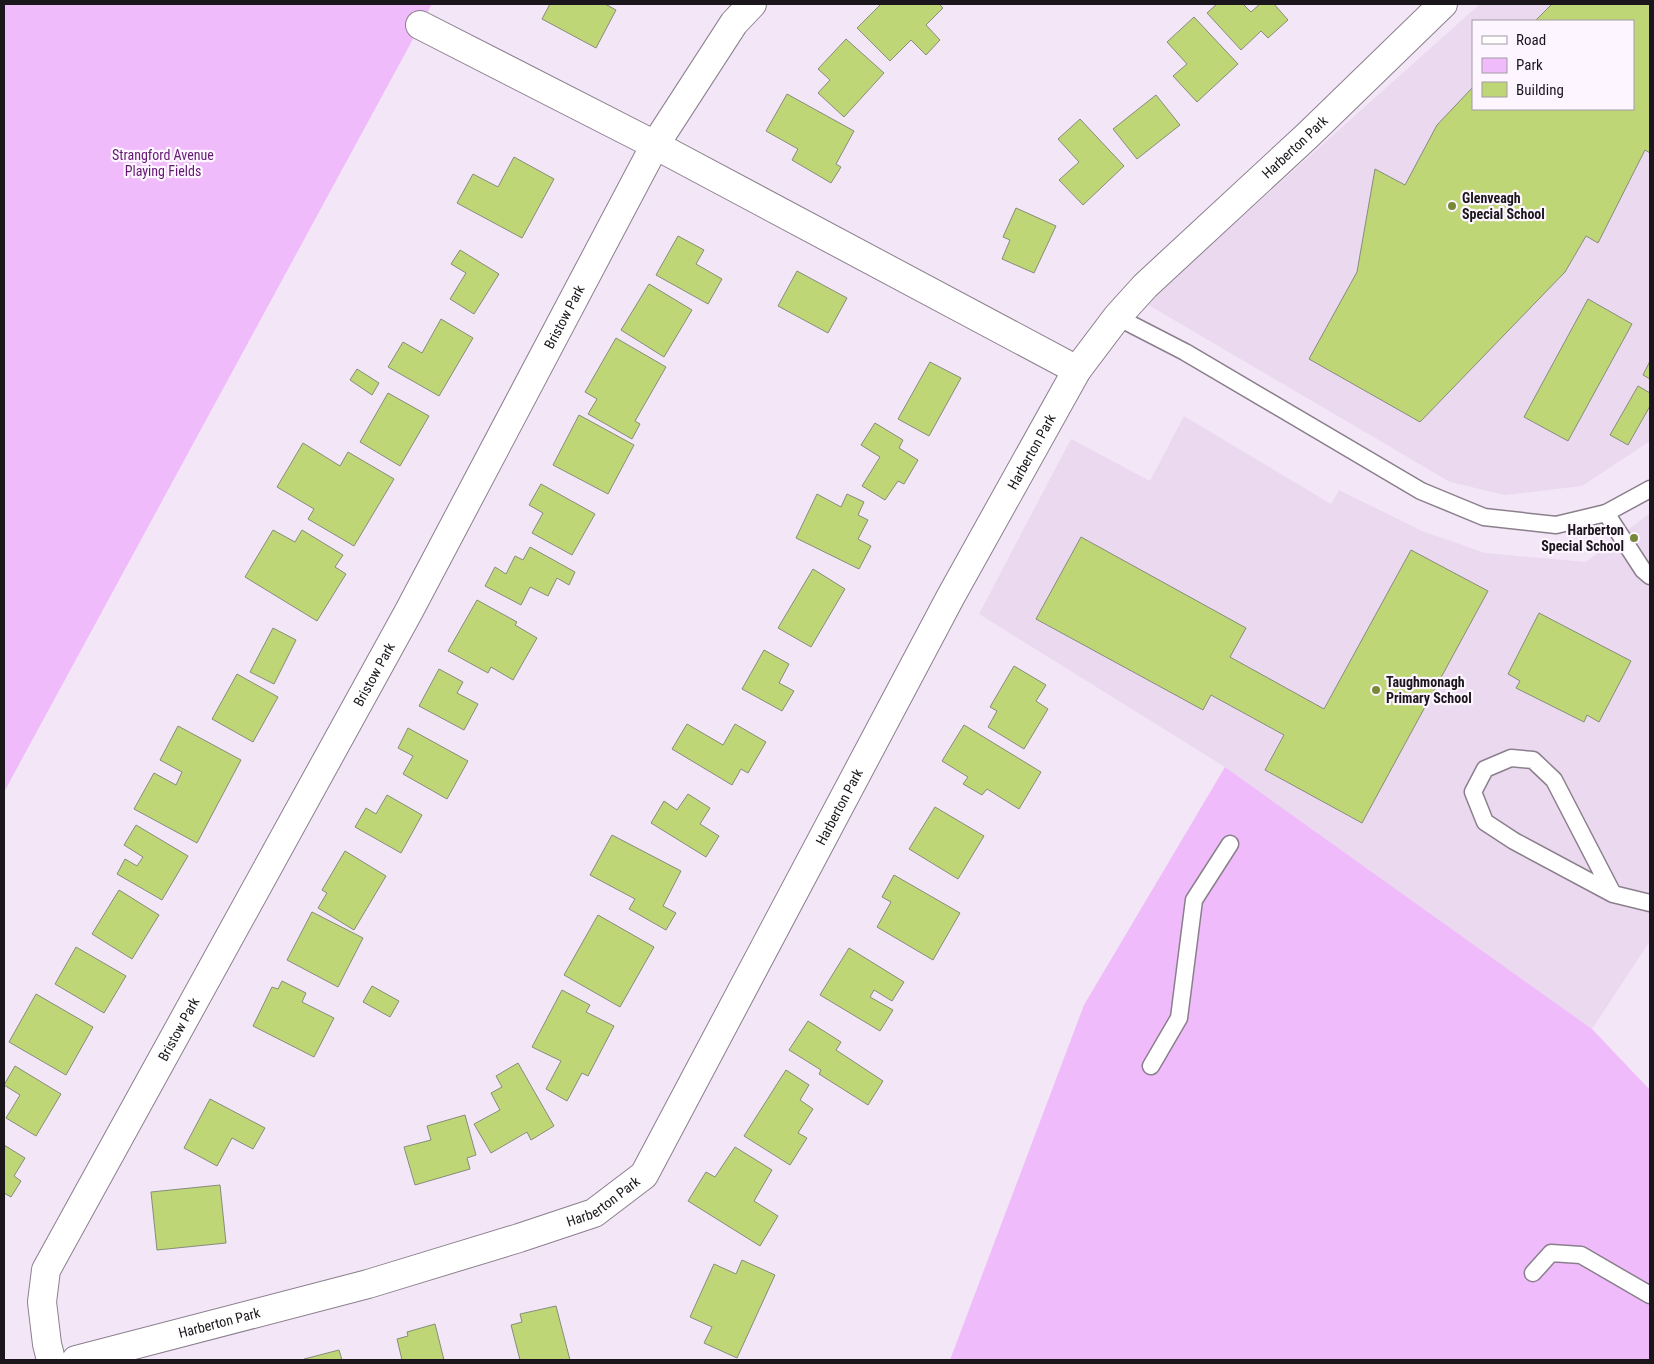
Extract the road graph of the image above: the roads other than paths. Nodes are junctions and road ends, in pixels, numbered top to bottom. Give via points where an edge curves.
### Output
1 (752, 4) edge
2 (1443, 4) edge
3 (420, 25) dead end
4 (655, 145) junction
5 (1117, 318) junction
6 (1078, 370) junction
7 (1650, 489) edge
8 (1606, 512) junction
9 (1650, 576) edge
10 (1230, 844) dead end
11 (1613, 894) junction
12 (1650, 903) edge
13 (1151, 1066) dead end
14 (1533, 1272) dead end
15 (1650, 1295) edge
16 (51, 1360) edge
17 (76, 1360) edge

1 - 4 street, Bristow Park via 734,23
2 - 5 street, Harberton Park via 1145,286
3 - 4 street
4 - 6 street
4 - 16 street, Bristow Park via 414,602 46,1270 42,1302
5 - 6 street, Harberton Park
5 - 8 lane via 1184,352 1421,491 1484,517 1556,525
6 - 17 street, Harberton Park via 951,596 644,1175 594,1213 519,1238 368,1284
7 - 8 lane
8 - 9 lane
10 - 13 lane via 1194,900 1179,1018
11 - 11 lane via 1485,822 1474,792 1485,769 1511,758 1533,760 1554,780
11 - 12 lane
14 - 15 lane via 1551,1253 1582,1255

